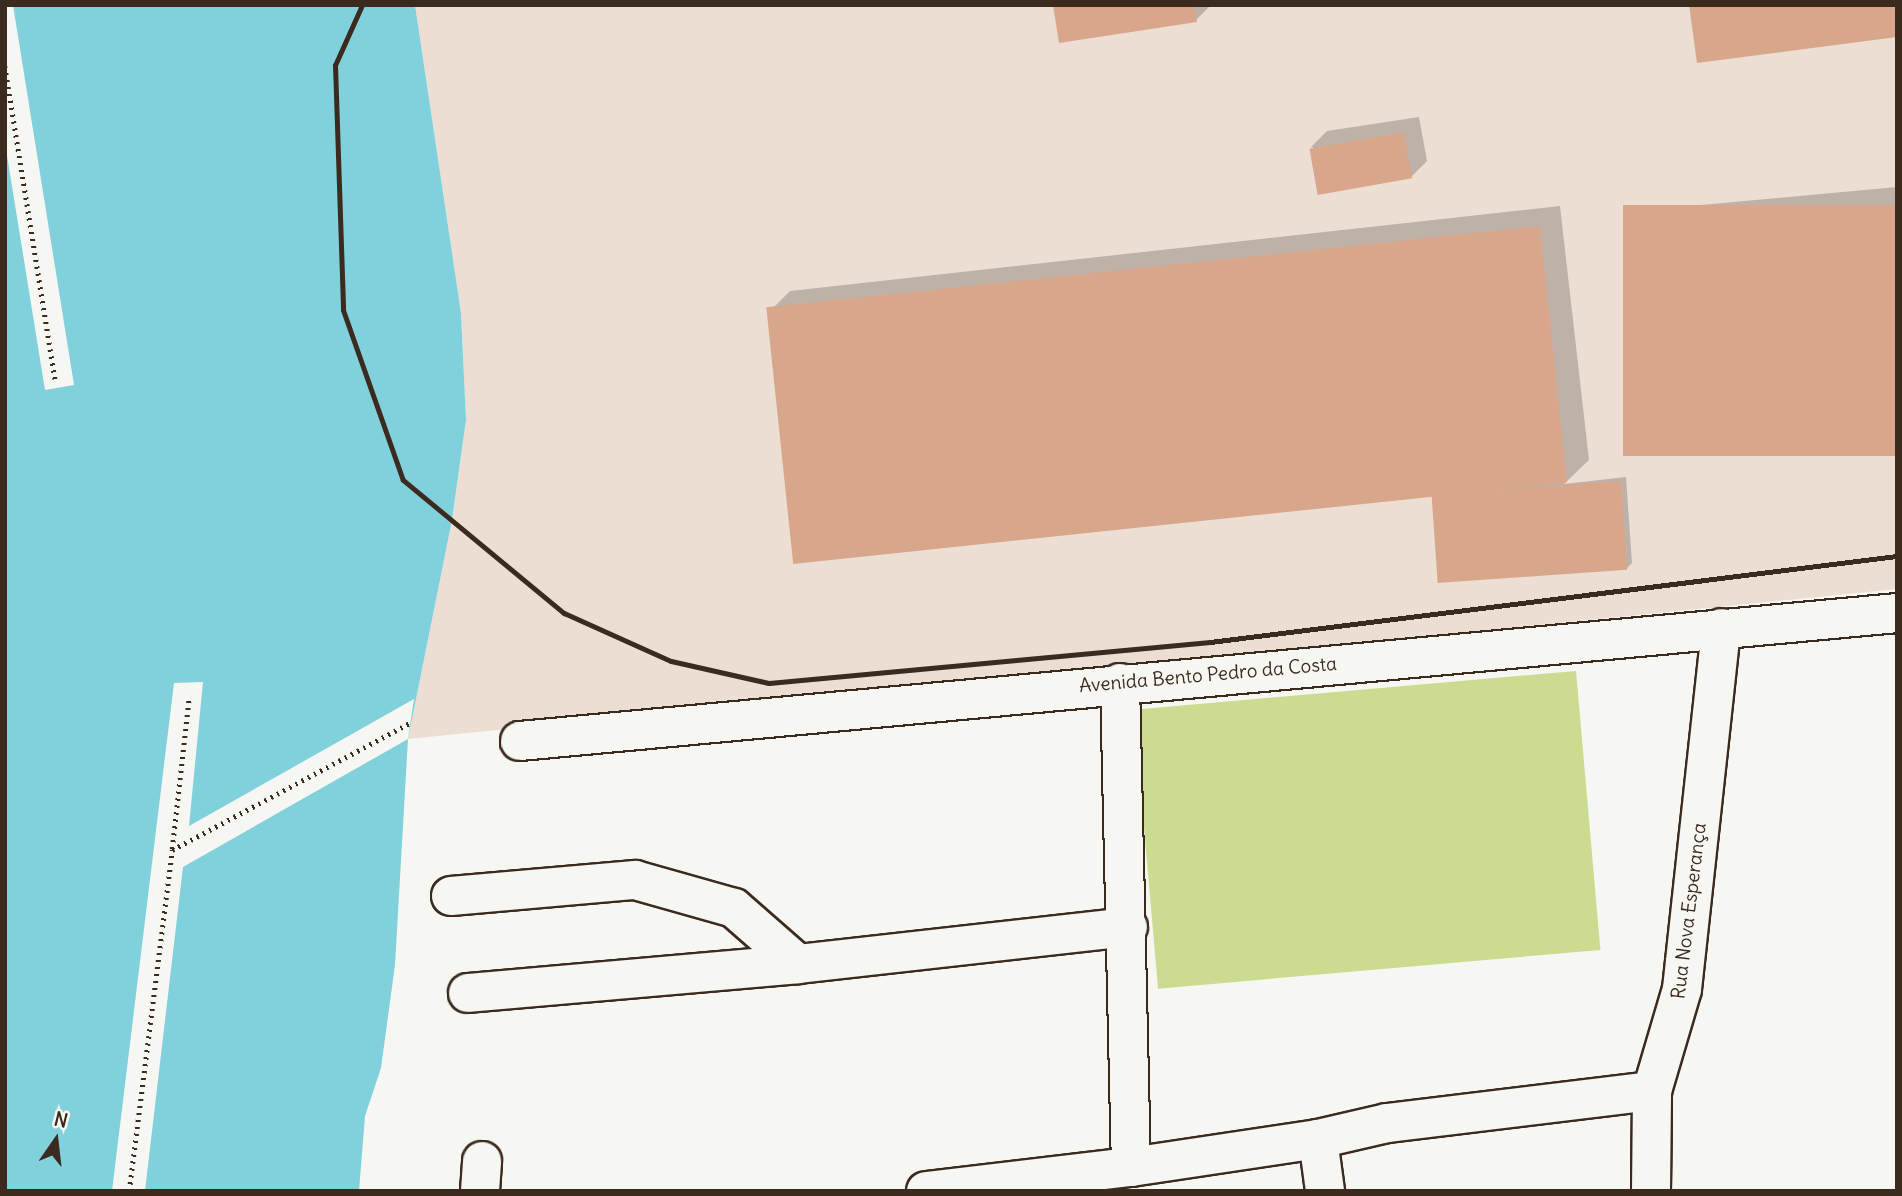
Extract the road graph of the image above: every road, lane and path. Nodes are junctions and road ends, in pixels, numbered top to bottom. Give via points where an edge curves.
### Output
1 (5, 66) edge
2 (55, 379) dead end
3 (1897, 613) edge
4 (1721, 628) junction
5 (1120, 683) junction
6 (189, 698) dead end
7 (410, 723) dead end
8 (520, 741) dead end
9 (172, 849) junction
10 (451, 896) dead end
11 (1128, 927) junction
12 (798, 964) junction
13 (468, 993) dead end
14 (1653, 1091) junction
15 (1318, 1139) junction
16 (1131, 1167) junction
17 (1016, 1185) edge
18 (129, 1191) edge
19 (926, 1191) edge
20 (1325, 1191) edge
21 (1651, 1191) edge

1 - 2 path
3 - 4 street, Avenida Bento Pedro da Costa
4 - 5 street, Avenida Bento Pedro da Costa
4 - 14 street, Rua Nova Esperança via 1682,989
5 - 8 street, Avenida Bento Pedro da Costa
5 - 11 street
6 - 9 path
7 - 9 path
9 - 18 path
10 - 12 street via 635,880 734,908
11 - 12 street
11 - 16 street
12 - 13 street
14 - 15 street via 1387,1123
14 - 21 street, Rua Nova Esperança
15 - 16 street
15 - 20 street
16 - 17 street
17 - 19 street

